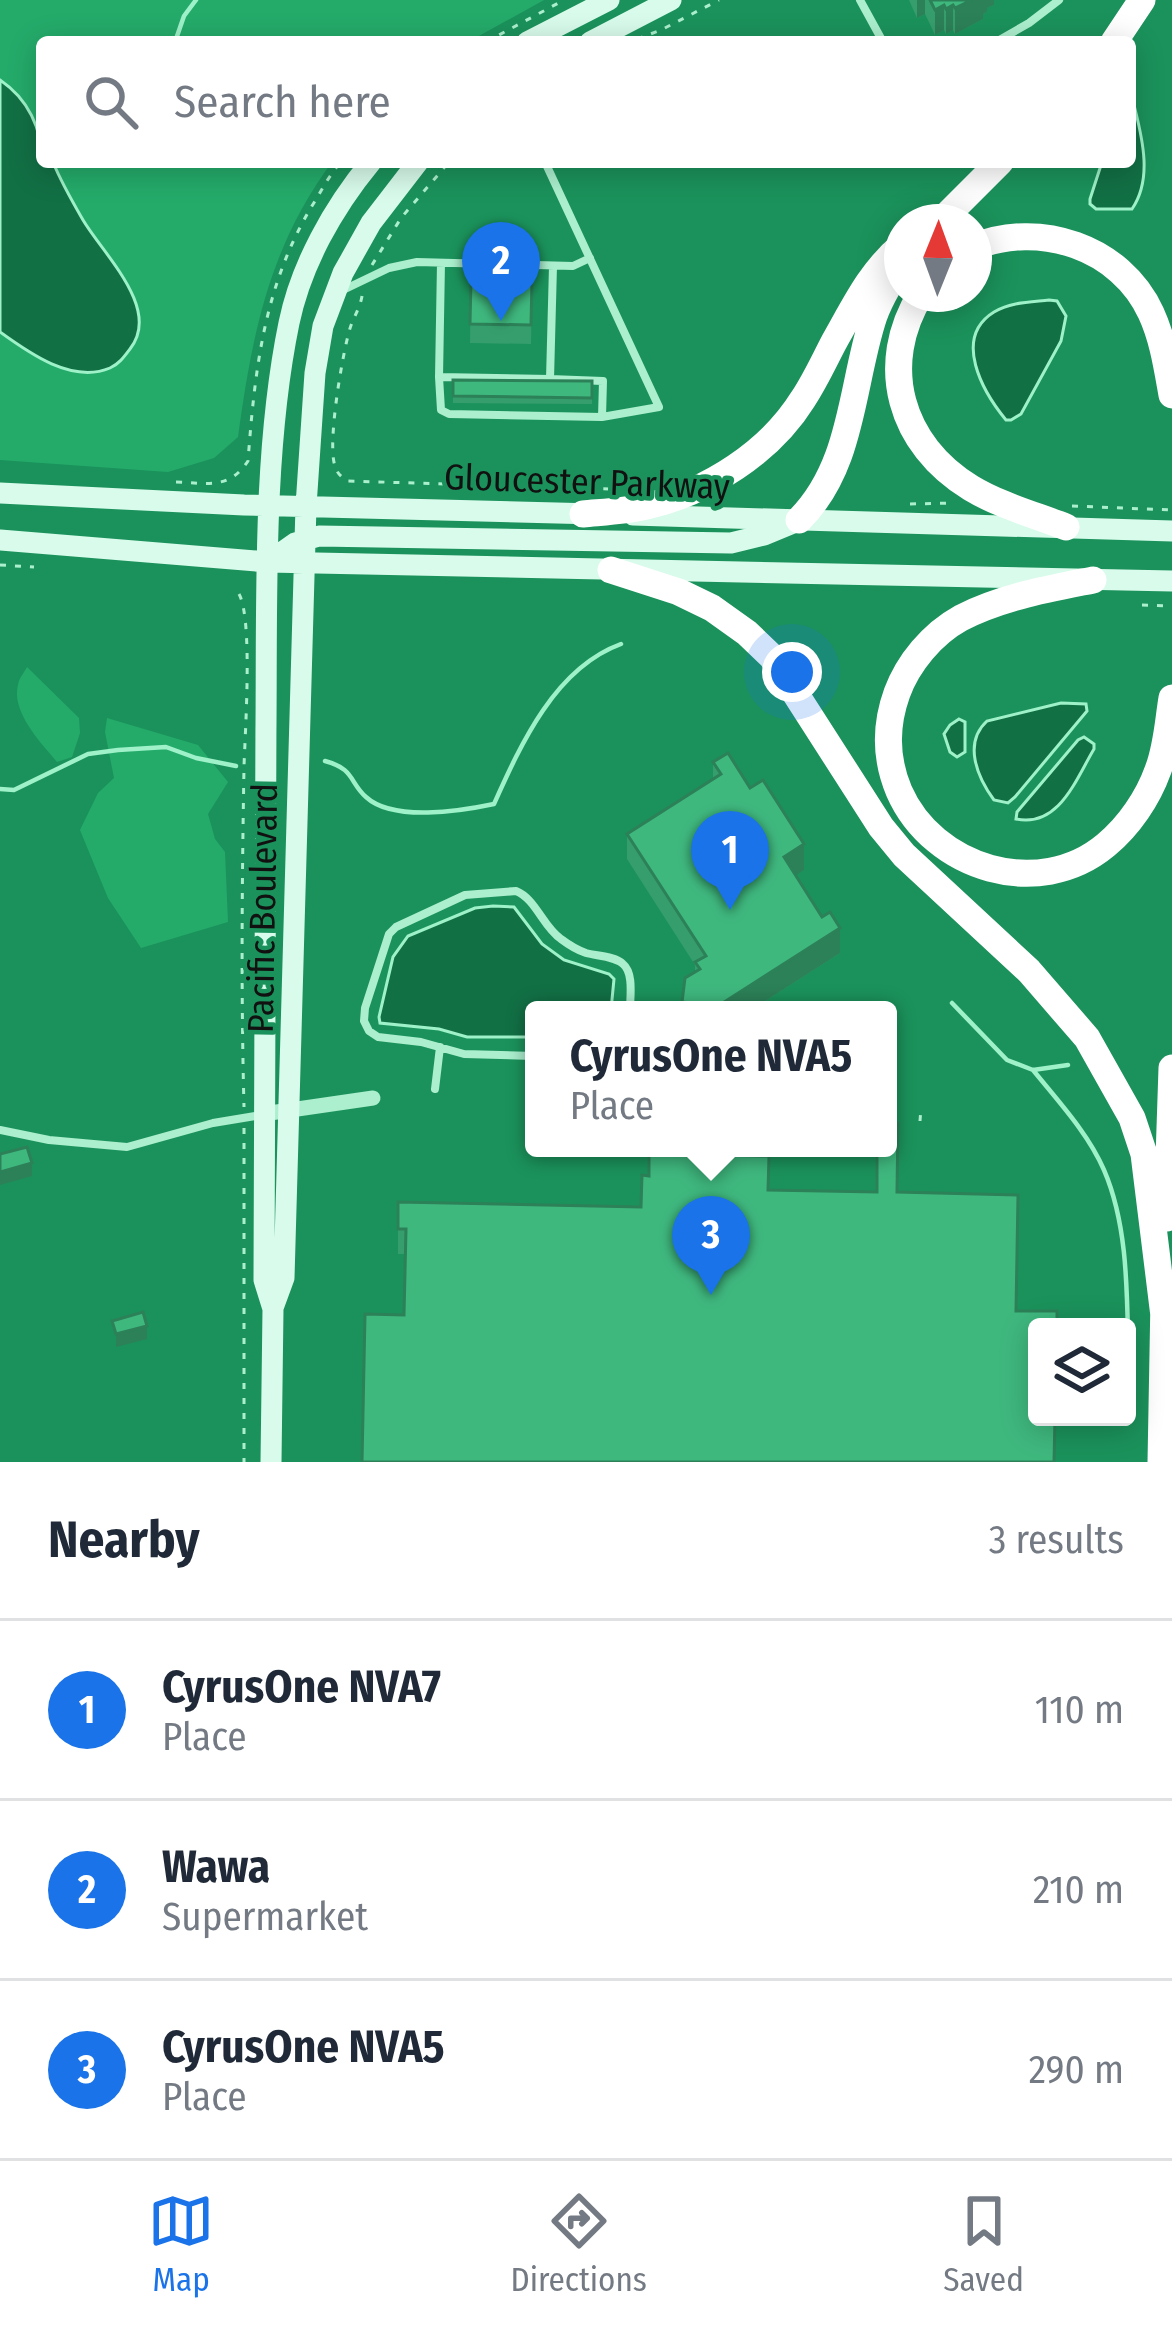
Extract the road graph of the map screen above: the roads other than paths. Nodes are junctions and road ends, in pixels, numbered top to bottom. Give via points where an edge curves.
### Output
1 (609, 0) edge
2 (671, 0) edge
3 (860, 0) edge
4 (1059, 0) edge
5 (1142, 0) edge
6 (539, 36) edge
7 (602, 36) edge
8 (880, 36) edge
9 (1006, 36) edge
10 (1118, 36) edge
11 (366, 168) edge
12 (412, 168) edge
13 (548, 168) edge
14 (994, 168) edge
15 (955, 204) edge
16 (992, 240) edge
17 (590, 258) junction
18 (441, 263) junction
19 (884, 264) edge
20 (553, 266) junction
21 (335, 294) junction
22 (884, 296) edge
23 (910, 312) edge
24 (439, 377) junction
25 (550, 379) junction
26 (1172, 395) edge
27 (602, 417) junction
28 (0, 493) edge
29 (270, 505) junction
30 (306, 506) junction
31 (583, 514) junction
32 (1071, 516) junction
33 (800, 520) junction
34 (1172, 531) edge
35 (0, 540) edge
36 (305, 551) junction
37 (268, 562) junction
38 (611, 570) junction
39 (1093, 580) junction
40 (1172, 581) edge
41 (1172, 698) edge
42 (630, 1001) edge
43 (440, 1047) junction
44 (525, 1056) edge
45 (1172, 1068) edge
46 (435, 1089) dead end
47 (373, 1098) dead end
48 (290, 1110) junction
49 (253, 1116) junction
50 (0, 1130) edge
51 (273, 1309) junction
52 (1164, 1316) junction
53 (271, 1462) edge
54 (1161, 1462) edge

1 - 6 main road
2 - 7 main road
3 - 8 lane
4 - 9 lane
5 - 10 highway
11 - 29 main road, Pacific Boulevard via 308,261 290,321
12 - 21 main road, Pacific Boulevard via 371,223
13 - 17 lane
14 - 15 highway
16 - 26 highway via 1052,238 1108,262 1149,309
17 - 20 lane
17 - 27 lane via 659,407
18 - 20 lane
18 - 21 lane via 389,268
18 - 24 lane
19 - 31 highway via 802,400 735,468 648,506
20 - 25 lane
21 - 30 main road, Pacific Boulevard via 315,373
22 - 33 highway via 833,474
23 - 32 highway via 898,388 912,427 971,488
24 - 25 lane
24 - 27 lane via 441,410 449,414
25 - 27 lane via 603,381
28 - 29 main road, Gloucester Parkway
29 - 30 main road, Gloucester Parkway
29 - 37 main road, Pacific Boulevard
30 - 31 main road, Gloucester Parkway
30 - 36 main road, Pacific Boulevard
31 - 33 main road, Gloucester Parkway
32 - 33 main road, Gloucester Parkway
32 - 34 main road, Gloucester Parkway via 1145,519
33 - 36 main road via 731,543 346,536
35 - 37 main road
36 - 37 main road
36 - 38 main road
36 - 48 main road, Pacific Boulevard
37 - 49 main road, Pacific Boulevard
38 - 39 main road
38 - 52 highway via 712,608 772,657 904,855 1088,1038 1144,1154
39 - 40 main road
39 - 41 highway via 958,620 915,659 888,729 892,770 912,816 942,847 995,871 1076,863 1104,847 1143,802 1164,750
42 - 43 lane via 623,963 564,942 524,893 476,892 389,934 364,1008 378,1037
43 - 44 lane
43 - 46 lane
45 - 52 highway
47 - 48 street
48 - 49 street
48 - 51 main road, Pacific Boulevard via 284,1278
49 - 50 lane via 127,1147
49 - 51 main road, Pacific Boulevard
51 - 53 main road, Pacific Boulevard
52 - 54 highway

